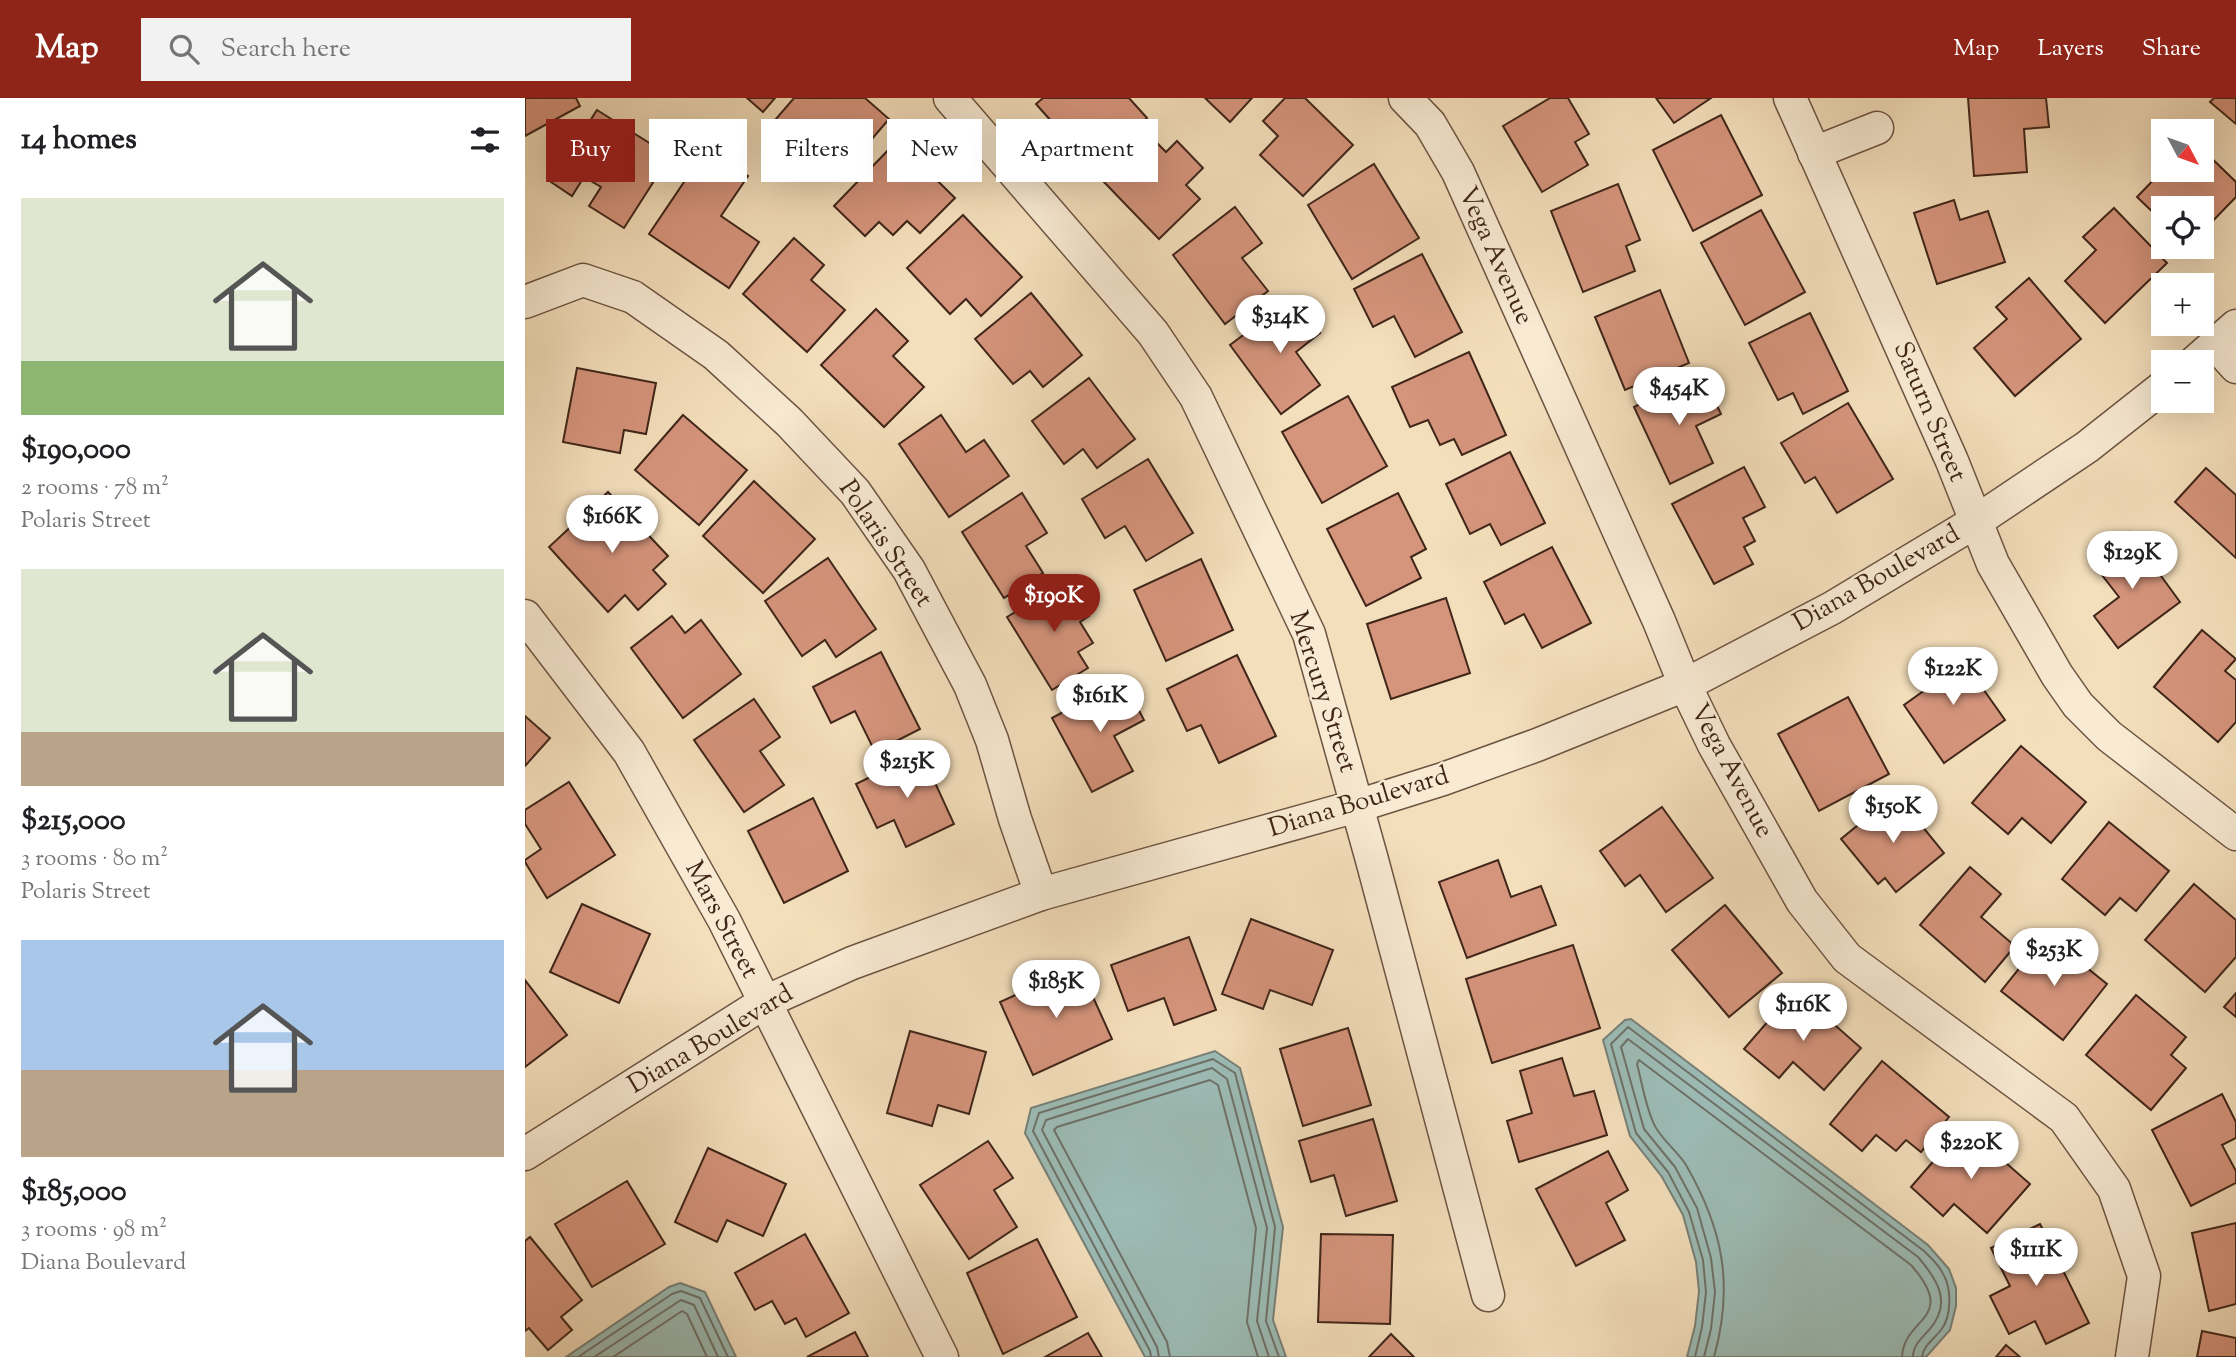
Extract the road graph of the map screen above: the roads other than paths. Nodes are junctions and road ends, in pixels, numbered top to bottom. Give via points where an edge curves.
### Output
1 (950, 98) edge
2 (1405, 98) edge
3 (1790, 98) edge
4 (1877, 128) dead end
5 (1814, 153) junction
6 (525, 302) edge
7 (2151, 396) edge
8 (1975, 522) junction
9 (525, 616) edge
10 (1685, 685) junction
11 (1357, 806) junction
12 (2236, 834) edge
13 (1041, 894) junction
14 (765, 1002) junction
15 (525, 1154) edge
16 (1488, 1294) dead end
17 (942, 1357) edge
18 (2132, 1357) edge

1 - 11 street, Mercury Street via 1153,333 1196,397 1309,634
2 - 10 street, Vega Avenue via 1430,124 1458,172
3 - 5 street, Saturn Street
4 - 5 street
5 - 8 street, Saturn Street
6 - 13 street, Polaris Street via 583,279 633,297 716,355 789,422 855,492 909,570 970,685
7 - 8 street, Diana Boulevard via 2087,447
8 - 10 street, Diana Boulevard via 1832,608
8 - 12 street, Saturn Street via 2001,579 2078,705 2109,736
9 - 14 street, Mars Street via 629,752
10 - 11 street, Diana Boulevard via 1537,745
10 - 18 street, Vega Avenue via 1803,901 1847,958 2064,1118 2114,1189 2144,1276
11 - 13 street, Diana Boulevard
11 - 16 street, Mercury Street
13 - 14 street, Diana Boulevard via 852,963
14 - 15 street, Diana Boulevard
14 - 17 street, Mars Street

